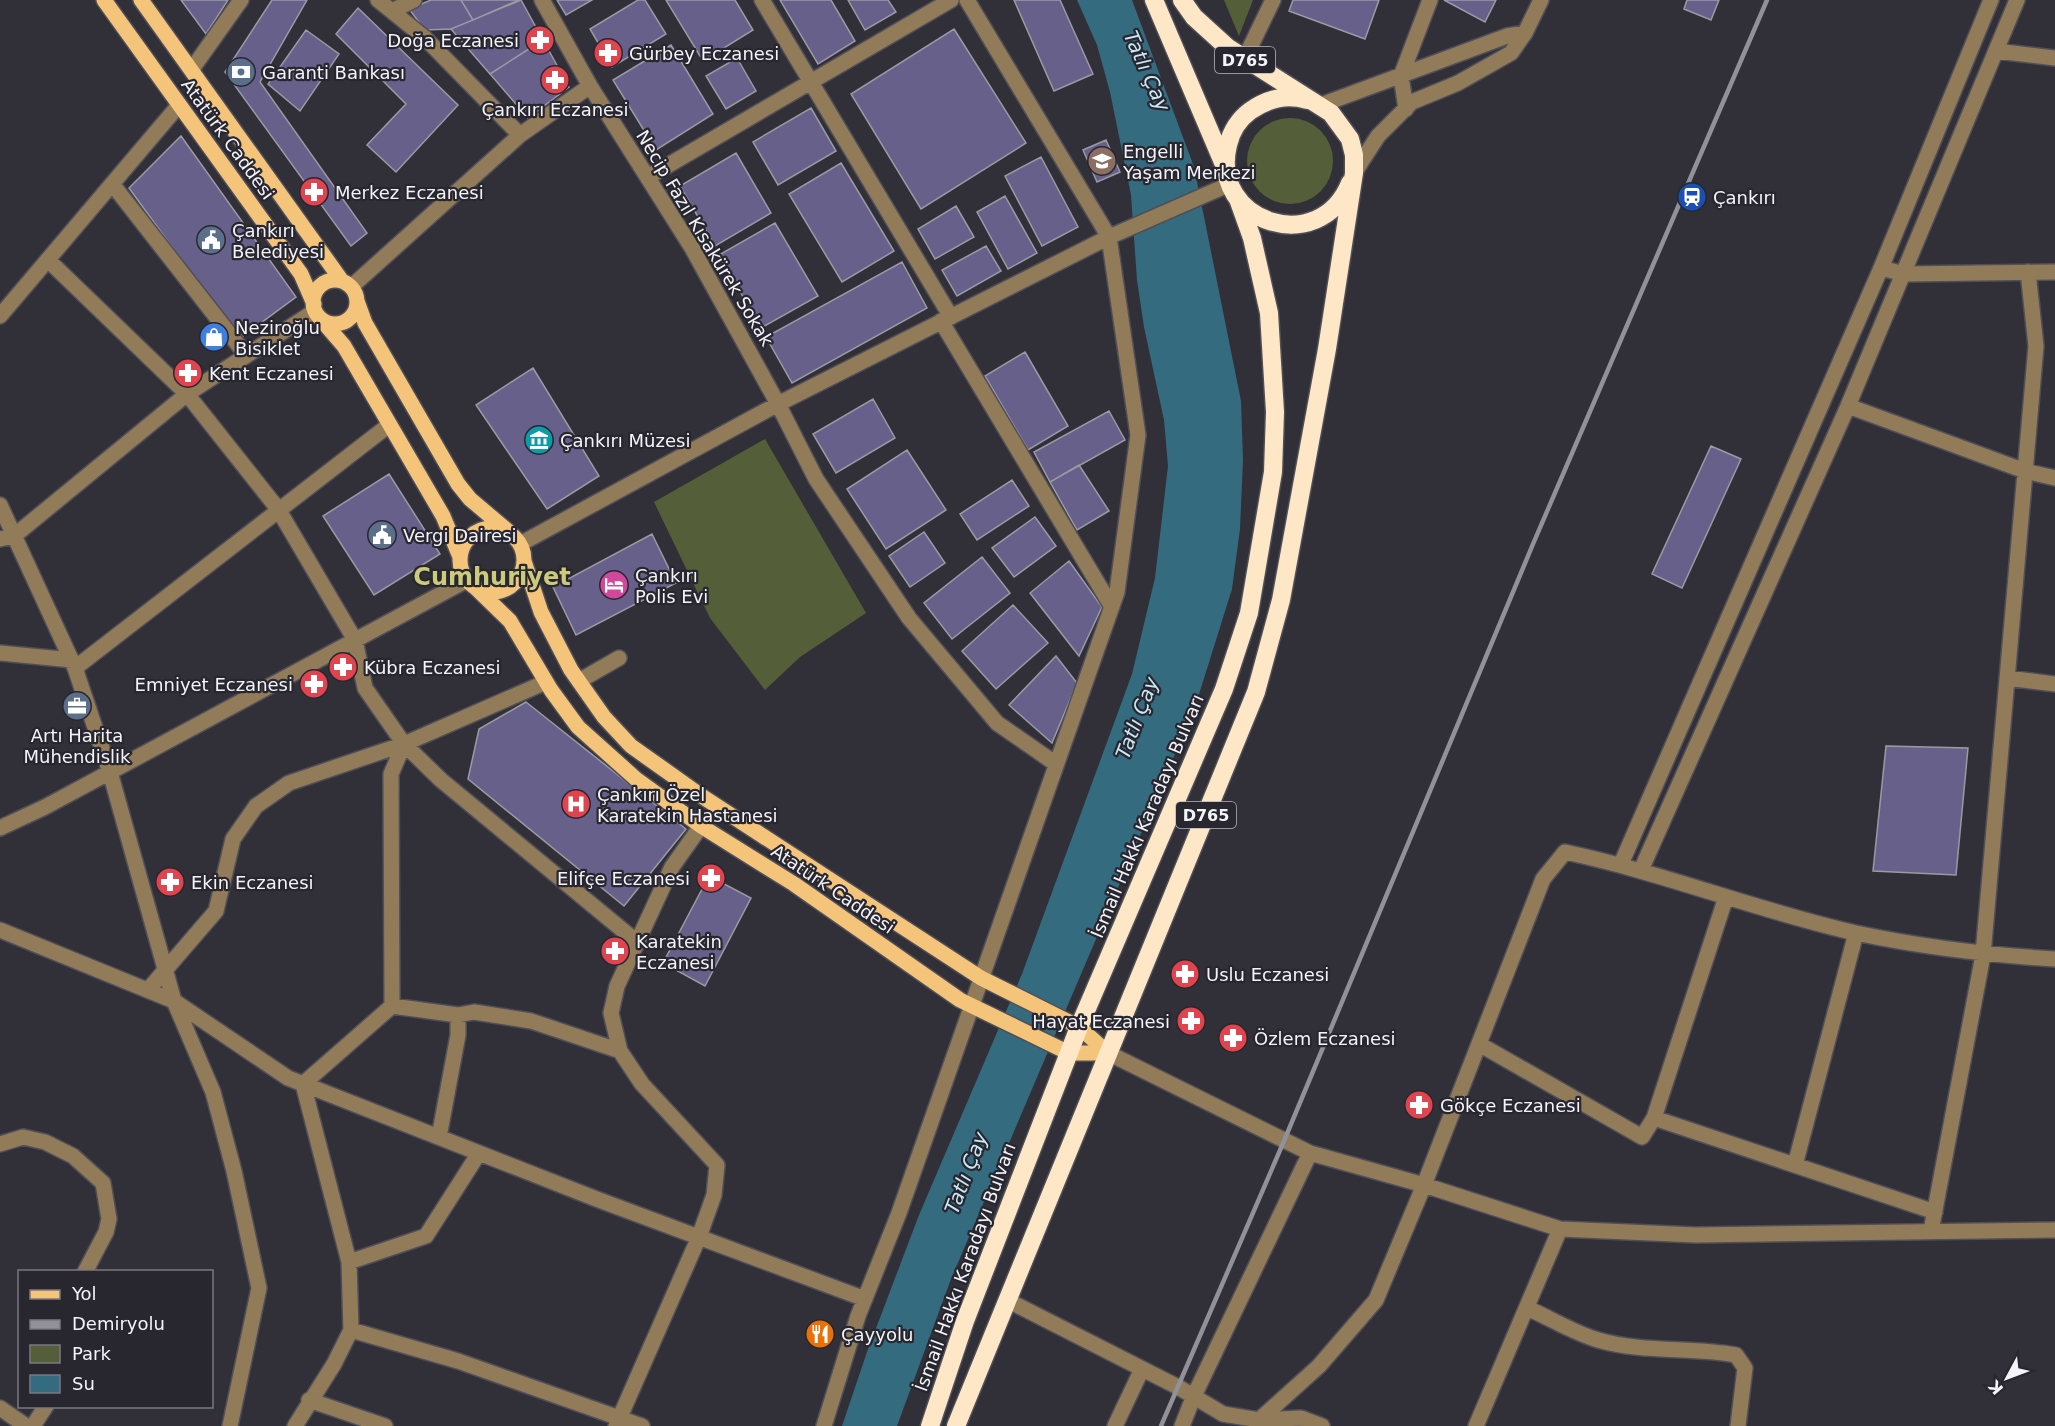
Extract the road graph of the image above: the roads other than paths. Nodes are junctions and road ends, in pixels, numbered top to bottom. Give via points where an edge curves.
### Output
1 (104, 0) edge
2 (141, 0) edge
3 (241, 0) edge
4 (378, 0) edge
5 (414, 0) edge
6 (542, 0) edge
7 (762, 0) edge
8 (951, 0) edge
9 (967, 0) edge
10 (1154, 0) edge
11 (1182, 0) edge
12 (1273, 0) edge
13 (1430, 0) edge
14 (1541, 0) edge
15 (1991, 0) edge
16 (2017, 0) edge
17 (392, 11) junction
18 (1525, 33) junction
19 (1996, 51) junction
20 (2055, 58) edge
21 (1244, 60) junction
22 (192, 69) junction
23 (1401, 76) junction
24 (811, 80) junction
25 (590, 86) junction
26 (179, 105) junction
27 (1321, 105) junction
28 (1406, 109) junction
29 (520, 135) junction
30 (1354, 173) junction
31 (648, 177) junction
32 (1231, 184) junction
33 (113, 185) junction
34 (1109, 237) junction
35 (48, 260) junction
36 (1881, 268) junction
37 (2028, 272) junction
38 (2055, 272) edge
39 (1904, 274) junction
40 (350, 289) junction
41 (316, 311) junction
42 (0, 316) edge
43 (946, 319) junction
44 (246, 355) junction
45 (187, 394) junction
46 (778, 404) junction
47 (1848, 406) junction
48 (389, 425) junction
49 (2025, 471) junction
50 (2055, 478) edge
51 (0, 505) edge
52 (278, 509) junction
53 (508, 532) junction
54 (7, 537) edge
55 (520, 544) junction
56 (460, 557) junction
57 (524, 561) junction
58 (471, 584) junction
59 (1112, 607) junction
60 (356, 640) junction
61 (0, 653) edge
62 (619, 658) dead end
63 (74, 664) junction
64 (2007, 678) junction
65 (579, 681) junction
66 (546, 682) junction
67 (2055, 684) edge
68 (404, 744) junction
69 (1056, 764) junction
70 (110, 772) junction
71 (701, 826) junction
72 (0, 828) edge
73 (1621, 864) junction
74 (1641, 870) junction
75 (1726, 897) junction
76 (0, 930) edge
77 (1856, 933) junction
78 (637, 942) junction
79 (1983, 955) junction
80 (2055, 959) edge
81 (165, 970) junction
82 (988, 981) junction
83 (148, 990) junction
84 (174, 1001) junction
85 (392, 1006) junction
86 (977, 1008) junction
87 (458, 1015) junction
88 (1079, 1027) junction
89 (1479, 1044) junction
90 (620, 1051) junction
91 (1069, 1053) junction
92 (1108, 1053) junction
93 (303, 1084) junction
94 (1654, 1118) junction
95 (440, 1137) junction
96 (0, 1144) edge
97 (479, 1153) junction
98 (1310, 1153) junction
99 (1795, 1165) junction
100 (1424, 1185) junction
101 (1935, 1212) junction
102 (1560, 1229) junction
103 (2055, 1230) edge
104 (1931, 1231) junction
105 (699, 1237) junction
106 (349, 1262) junction
107 (86, 1270) edge
108 (865, 1299) junction
109 (1007, 1300) junction
110 (1527, 1308) junction
111 (351, 1330) junction
112 (1142, 1369) junction
113 (1193, 1398) junction
114 (309, 1400) junction
115 (45, 1408) edge
116 (2, 1409) edge
117 (1259, 1420) junction
118 (618, 1422) edge
119 (8, 1426) edge
120 (26, 1426) edge
121 (33, 1426) edge
122 (230, 1426) edge
123 (295, 1426) edge
124 (385, 1426) edge
125 (642, 1426) edge
126 (824, 1426) edge
127 (930, 1426) edge
128 (956, 1426) edge
129 (1115, 1426) edge
130 (1182, 1426) edge
131 (1322, 1426) edge
132 (1476, 1426) edge
133 (1738, 1426) edge

1 - 26 main road, Atatürk Caddesi
2 - 22 main road, Atatürk Caddesi
3 - 22 street
4 - 17 street
5 - 17 street
6 - 25 street, Necip Fazıl Kısakürek Sokak
7 - 24 street
8 - 24 street
9 - 34 street
10 - 32 highway, İsmail Hakkı Karadayı Bulvarı / D765
11 - 21 highway, D765 via 1210,33
12 - 21 street
13 - 23 street
14 - 18 street
15 - 36 street
16 - 19 street
17 - 29 street via 425,38
18 - 23 street via 1507,36
18 - 28 street via 1511,53 1458,83 1412,102
19 - 20 street
19 - 39 street
21 - 27 highway, D765
22 - 40 main road, Atatürk Caddesi
23 - 27 street
23 - 28 street
24 - 31 street
24 - 43 street
25 - 29 street
25 - 31 street, Necip Fazıl Kısakürek Sokak
26 - 33 street
26 - 41 main road, Atatürk Caddesi via 301,273
27 - 30 highway via 1342,124 1350,139
27 - 32 highway via 1289,97 1259,105 1236,125 1226,154
28 - 30 street via 1378,136
29 - 40 street
30 - 32 highway via 1340,202 1313,221 1297,225 1264,220 1250,211
30 - 92 highway, D765 via 1327,349 1281,600 1260,676 1247,718
31 - 46 street, Necip Fazıl Kısakürek Sokak
32 - 34 street
32 - 88 highway, İsmail Hakkı Karadayı Bulvarı / D765 via 1252,238 1269,313 1275,412 1273,472 1249,613 1220,699
33 - 35 street
33 - 44 street
34 - 43 street
34 - 59 street via 1138,435
35 - 42 street
35 - 45 street
36 - 39 street
36 - 73 street
37 - 38 street
37 - 39 street
37 - 49 street via 2036,346
39 - 47 street
40 - 41 main road via 324,283 316,292
40 - 41 main road via 356,308 347,320 333,323
40 - 53 main road, Atatürk Caddesi via 369,330 458,484
41 - 44 street
41 - 48 main road, Atatürk Caddesi via 344,346
43 - 46 street
43 - 59 street
44 - 45 street
45 - 52 street
45 - 54 street
46 - 55 street
46 - 69 street, Necip Fazıl Kısakürek Sokak via 816,479 909,618 997,723
47 - 49 street
47 - 74 street
48 - 52 street
48 - 56 main road, Atatürk Caddesi via 443,516
49 - 50 street
49 - 64 street
51 - 54 street
52 - 60 street
52 - 63 street
53 - 55 main road
53 - 56 main road via 493,528 477,531 466,542
54 - 63 street
55 - 57 main road
56 - 58 main road via 463,573
57 - 58 main road via 519,577 507,588 490,592
57 - 65 main road, Atatürk Caddesi via 548,627
58 - 60 street
58 - 66 main road, Atatürk Caddesi via 510,621
59 - 69 street
60 - 68 street via 365,688
60 - 70 street
61 - 63 street
62 - 65 street
63 - 70 street
64 - 67 street
64 - 79 street
65 - 82 main road, Atatürk Caddesi via 621,737 645,757
66 - 68 street
66 - 71 main road, Atatürk Caddesi via 578,728 605,754
68 - 78 street via 441,780
68 - 81 street via 290,783 256,806 233,839 216,911
68 - 85 street via 391,774
69 - 82 street
70 - 72 street
70 - 81 street
71 - 78 street via 672,867
71 - 86 main road, Atatürk Caddesi
73 - 74 street
73 - 89 street via 1565,852 1543,879
74 - 75 street
75 - 77 street
75 - 94 street
76 - 83 street
77 - 79 street
77 - 99 street
78 - 90 street via 617,986 612,1013
79 - 80 street
79 - 101 street
81 - 83 street
81 - 84 street
82 - 86 street
82 - 88 main road, Atatürk Caddesi
83 - 84 street
84 - 93 street via 288,1078
84 - 122 street via 213,1092 259,1288
85 - 87 street
85 - 93 street
86 - 91 main road, Atatürk Caddesi
86 - 108 street
87 - 90 street via 474,1012 531,1021
87 - 95 street
88 - 91 highway, İsmail Hakkı Karadayı Bulvarı / D765
88 - 92 main road, Atatürk Caddesi
89 - 94 street via 1642,1137
89 - 100 street
90 - 105 street via 642,1084 717,1165 714,1195
91 - 92 main road
91 - 127 highway, İsmail Hakkı Karadayı Bulvarı / D765 via 965,1321
92 - 98 street
92 - 109 highway, D765
93 - 95 street
93 - 106 street
94 - 99 street
95 - 97 street
96 - 107 street via 23,1137 45,1142 73,1156 103,1183 109,1219
97 - 105 street
97 - 106 street via 426,1236
98 - 100 street
98 - 113 street
99 - 101 street
100 - 102 street
100 - 117 street via 1376,1300 1319,1366
101 - 104 street
102 - 104 street via 1696,1235
102 - 110 street
103 - 104 street
105 - 108 street
105 - 118 street
106 - 111 street
108 - 126 street
109 - 112 street
109 - 128 highway, D765
110 - 132 street
110 - 133 street via 1597,1340 1736,1355 1745,1368
111 - 114 street
111 - 118 street via 458,1361
112 - 113 street
112 - 129 street
113 - 117 street via 1223,1414
113 - 130 street
114 - 123 street
114 - 124 street
115 - 121 street
116 - 119 street
116 - 120 street
117 - 131 street via 1301,1418
118 - 125 street

